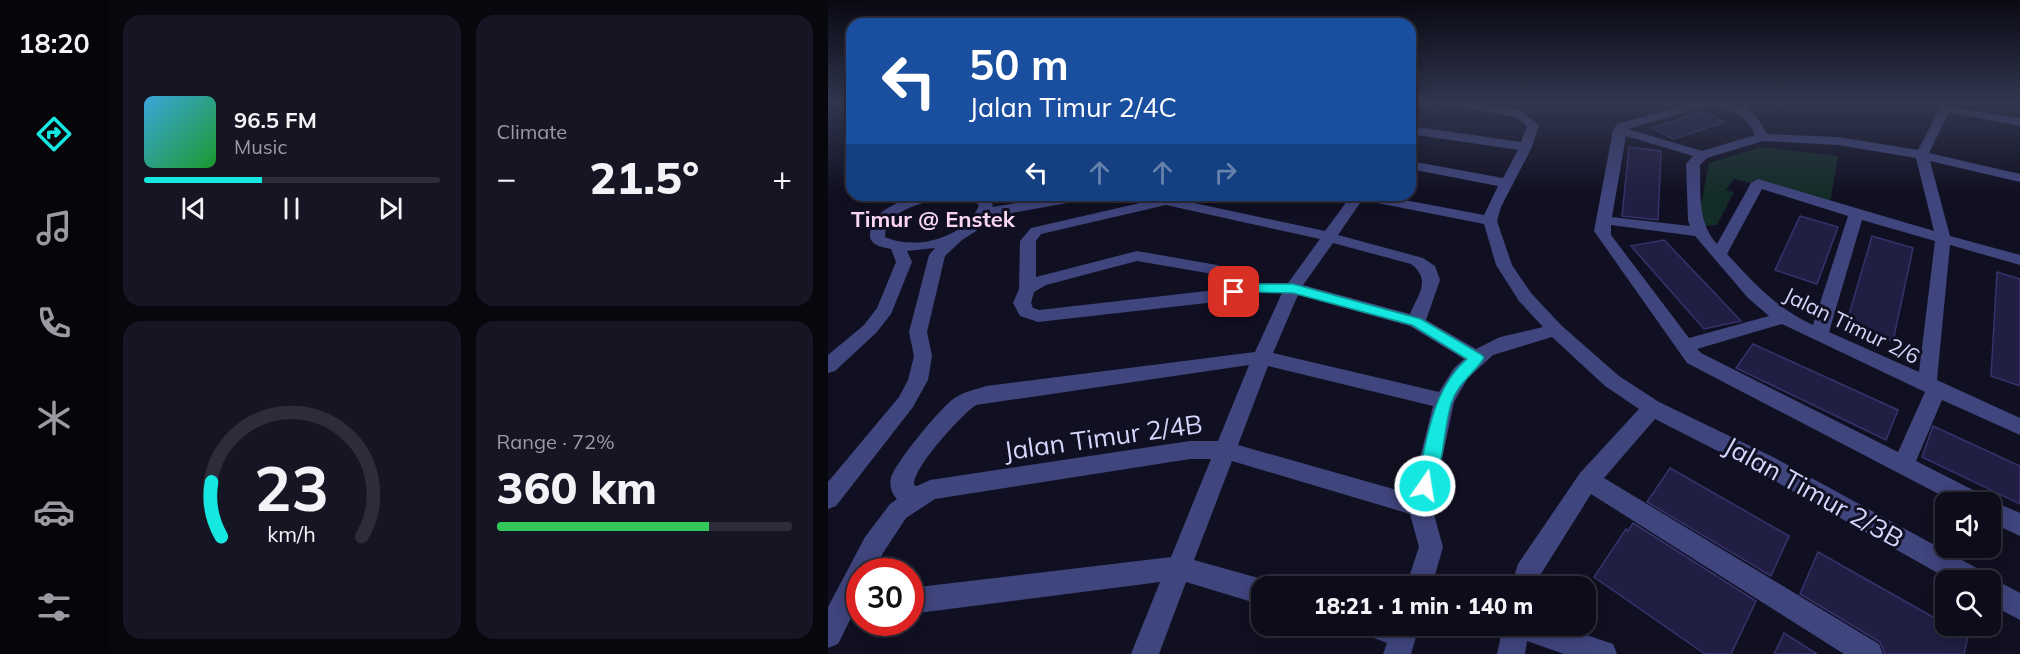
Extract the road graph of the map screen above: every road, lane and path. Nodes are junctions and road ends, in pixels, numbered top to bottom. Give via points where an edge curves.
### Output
1 (1427, 133) edge
2 (1531, 133) edge
3 (1619, 133) edge
4 (1627, 133) edge
5 (1761, 133) edge
6 (1933, 133) edge
7 (1762, 136) junction
8 (1526, 147) junction
9 (1702, 155) junction
10 (1922, 155) junction
11 (1416, 166) edge
12 (2020, 178) edge
13 (1506, 183) junction
14 (916, 201) edge
15 (983, 201) edge
16 (1054, 201) edge
17 (1353, 201) edge
18 (1388, 201) edge
19 (985, 213) junction
20 (1856, 214) junction
21 (1603, 220) junction
22 (1490, 221) junction
23 (1700, 232) junction
24 (958, 235) junction
25 (1330, 237) junction
26 (1943, 237) junction
27 (898, 248) junction
28 (1719, 255) junction
29 (2020, 260) edge
30 (1252, 288) junction
31 (1293, 288) junction
32 (1027, 289) junction
33 (1783, 318) junction
34 (1416, 322) junction
35 (1556, 330) junction
36 (1819, 336) junction
37 (1685, 346) junction
38 (1477, 358) junction
39 (1261, 359) junction
40 (828, 366) edge
41 (1931, 387) junction
42 (1444, 401) junction
43 (1652, 408) junction
44 (2020, 427) edge
45 (1224, 450) junction
46 (1903, 466) junction
47 (1588, 480) junction
48 (1955, 492) edge
49 (925, 494) junction
50 (828, 499) edge
51 (1420, 507) junction
52 (2001, 516) edge
53 (2020, 525) edge
54 (867, 558) edge
55 (1179, 568) junction
56 (1955, 570) edge
57 (1422, 576) edge
58 (1526, 576) edge
59 (1251, 589) edge
60 (2001, 596) edge
61 (924, 599) edge
62 (2020, 607) edge
63 (846, 613) edge
64 (828, 634) edge
65 (1514, 636) edge
66 (1551, 636) edge
67 (1145, 654) edge
68 (1511, 654) edge
69 (1603, 654) edge
70 (1869, 654) edge

1 - 8 street
2 - 8 street
3 - 21 street
4 - 9 street
5 - 7 street
6 - 10 street
7 - 9 street
7 - 10 street via 1838,141
8 - 13 street
9 - 23 street, Jalan Timur 2/6 via 1693,164 1695,220
10 - 12 street
10 - 26 street
11 - 13 street
13 - 22 street
14 - 27 street via 891,213 875,231 877,239 885,245
15 - 19 street
16 - 19 street
17 - 25 street
18 - 22 street
19 - 24 street
20 - 26 street
20 - 28 street via 1758,183
20 - 36 street
21 - 23 street
21 - 37 street via 1604,236
22 - 35 street, Jalan Timur 2/3B via 1504,265 1525,297
23 - 28 street, Jalan Timur 2/6
24 - 27 street via 927,245
24 - 50 street via 937,255 925,298 918,332 923,356 918,380 906,402
25 - 31 street
25 - 32 street via 1166,201 1036,231 1028,241
25 - 34 street via 1417,261 1430,270 1432,280
26 - 29 street
26 - 41 street
27 - 40 street via 904,262 885,310 870,330
28 - 33 street, Jalan Timur 2/6 via 1754,294
30 - 31 street
30 - 32 street via 1211,269 1137,256 1040,281
30 - 32 street via 1216,296 1038,316 1026,312 1022,303
31 - 34 street
31 - 39 street
33 - 36 street, Jalan Timur 2/6
33 - 37 street
34 - 38 street
35 - 38 street via 1507,342
35 - 43 street, Jalan Timur 2/3B via 1612,381
36 - 41 street, Jalan Timur 2/6
37 - 46 street via 1705,365
38 - 42 street via 1461,373
39 - 42 street
39 - 45 street
39 - 49 street via 1246,358 969,399 957,407 902,479 903,491
41 - 44 street, Jalan Timur 2/6
41 - 46 street
42 - 51 street
43 - 47 street
43 - 56 street, Jalan Timur 2/3B via 1767,465
45 - 49 street, Jalan Timur 2/4B via 1190,450
45 - 51 street, Jalan Timur 2/4B
45 - 55 street
46 - 48 street
47 - 58 street
47 - 70 street
49 - 54 street via 898,511
51 - 57 street via 1431,547
52 - 53 street
55 - 59 street
55 - 61 street
55 - 67 street
60 - 62 street
63 - 64 street
65 - 68 street
66 - 69 street

